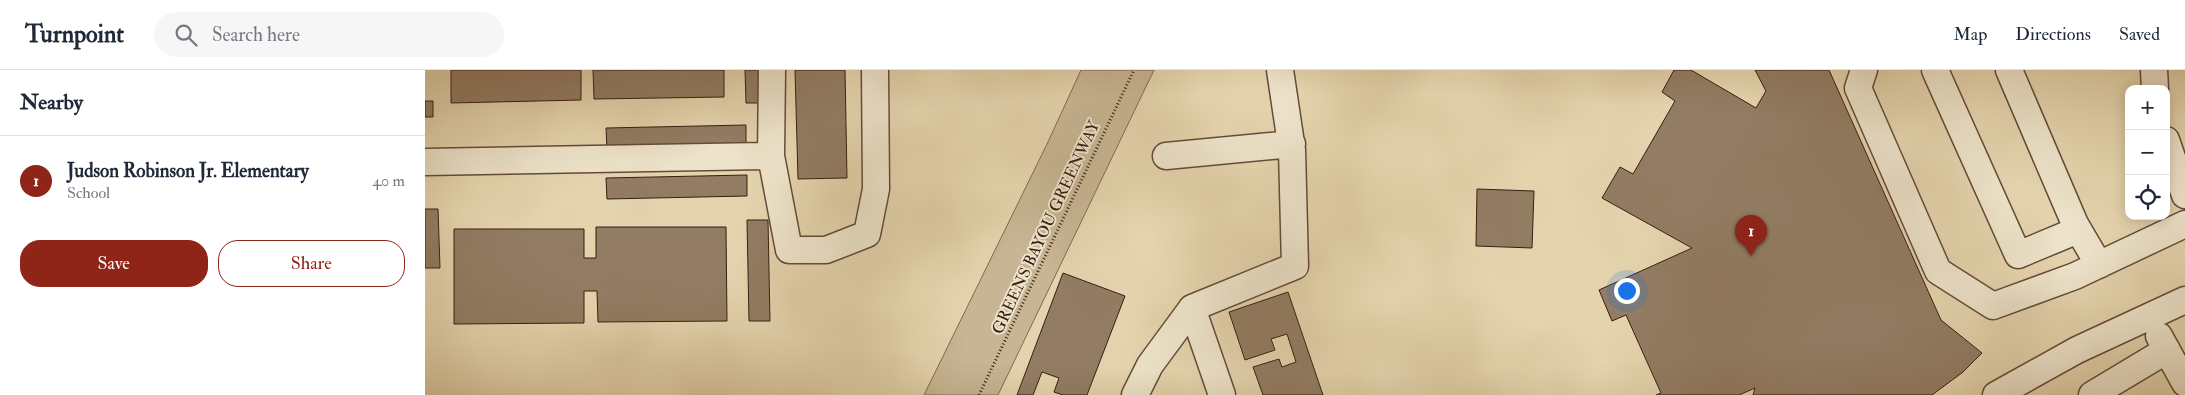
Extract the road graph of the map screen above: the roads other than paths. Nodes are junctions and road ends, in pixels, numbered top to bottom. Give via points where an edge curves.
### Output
1 (772, 70) edge
2 (875, 70) edge
3 (1280, 70) edge
4 (1864, 70) edge
5 (1935, 70) edge
6 (2009, 70) edge
7 (2154, 70) edge
8 (2155, 85) edge
9 (1292, 144) junction
10 (2170, 152) edge
11 (771, 156) junction
12 (1165, 156) dead end
13 (425, 162) edge
14 (2185, 196) edge
15 (2185, 224) edge
16 (2078, 230) junction
17 (2099, 265) junction
18 (2185, 300) edge
19 (1192, 308) junction
20 (2149, 317) junction
21 (2167, 350) junction
22 (2185, 383) edge
23 (1135, 395) edge
24 (1222, 395) edge
25 (1996, 395) edge
26 (2092, 395) edge

1 - 11 street
2 - 11 street via 876,188 867,234 826,250 789,250
3 - 9 street
4 - 17 street via 1858,88 1938,271 1993,306
5 - 16 street via 2018,255
6 - 16 street
7 - 8 street
9 - 12 street
9 - 19 street via 1295,266
10 - 14 street
11 - 13 street
15 - 17 street
16 - 17 street
18 - 20 street
19 - 23 street via 1150,366
19 - 24 street
20 - 21 street
20 - 25 street via 2077,350
21 - 22 street
21 - 26 street

